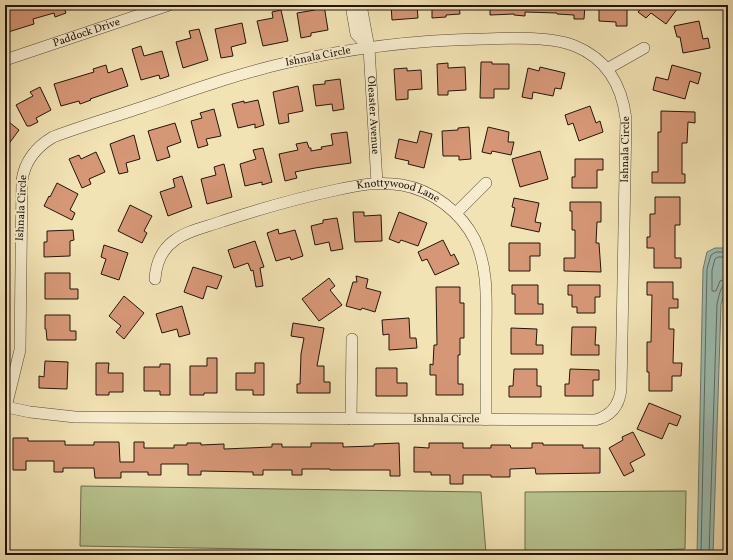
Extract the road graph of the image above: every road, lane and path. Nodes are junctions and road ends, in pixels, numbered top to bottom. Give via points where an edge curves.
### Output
1 (169, 5) edge
2 (351, 5) edge
3 (361, 5) edge
4 (369, 48) junction
5 (644, 48) dead end
6 (5, 60) edge
7 (606, 69) junction
8 (377, 183) junction
9 (486, 183) dead end
10 (456, 213) junction
11 (155, 279) dead end
12 (352, 338) dead end
13 (6, 407) edge
14 (352, 419) junction
15 (486, 420) junction

1 - 6 street, Paddock Drive
2 - 4 street via 356,34
3 - 4 street, Oleaster Avenue
4 - 7 street, Ishnala Circle via 496,38 561,41 586,51
4 - 8 street, Oleaster Avenue
4 - 13 street, Ishnala Circle via 285,63 227,79 59,135 36,149 28,160 22,180 20,350
5 - 7 street
7 - 15 street, Ishnala Circle via 620,92 626,119 620,397 608,414 595,420
8 - 10 street, Knottywood Lane via 418,189 432,195
8 - 11 street, Knottywood Lane via 278,204 186,234 170,244 162,254
9 - 10 street
10 - 15 street, Knottywood Lane via 474,238 482,259 486,281
12 - 14 street
13 - 14 street, Ishnala Circle via 75,417
14 - 15 street, Ishnala Circle

